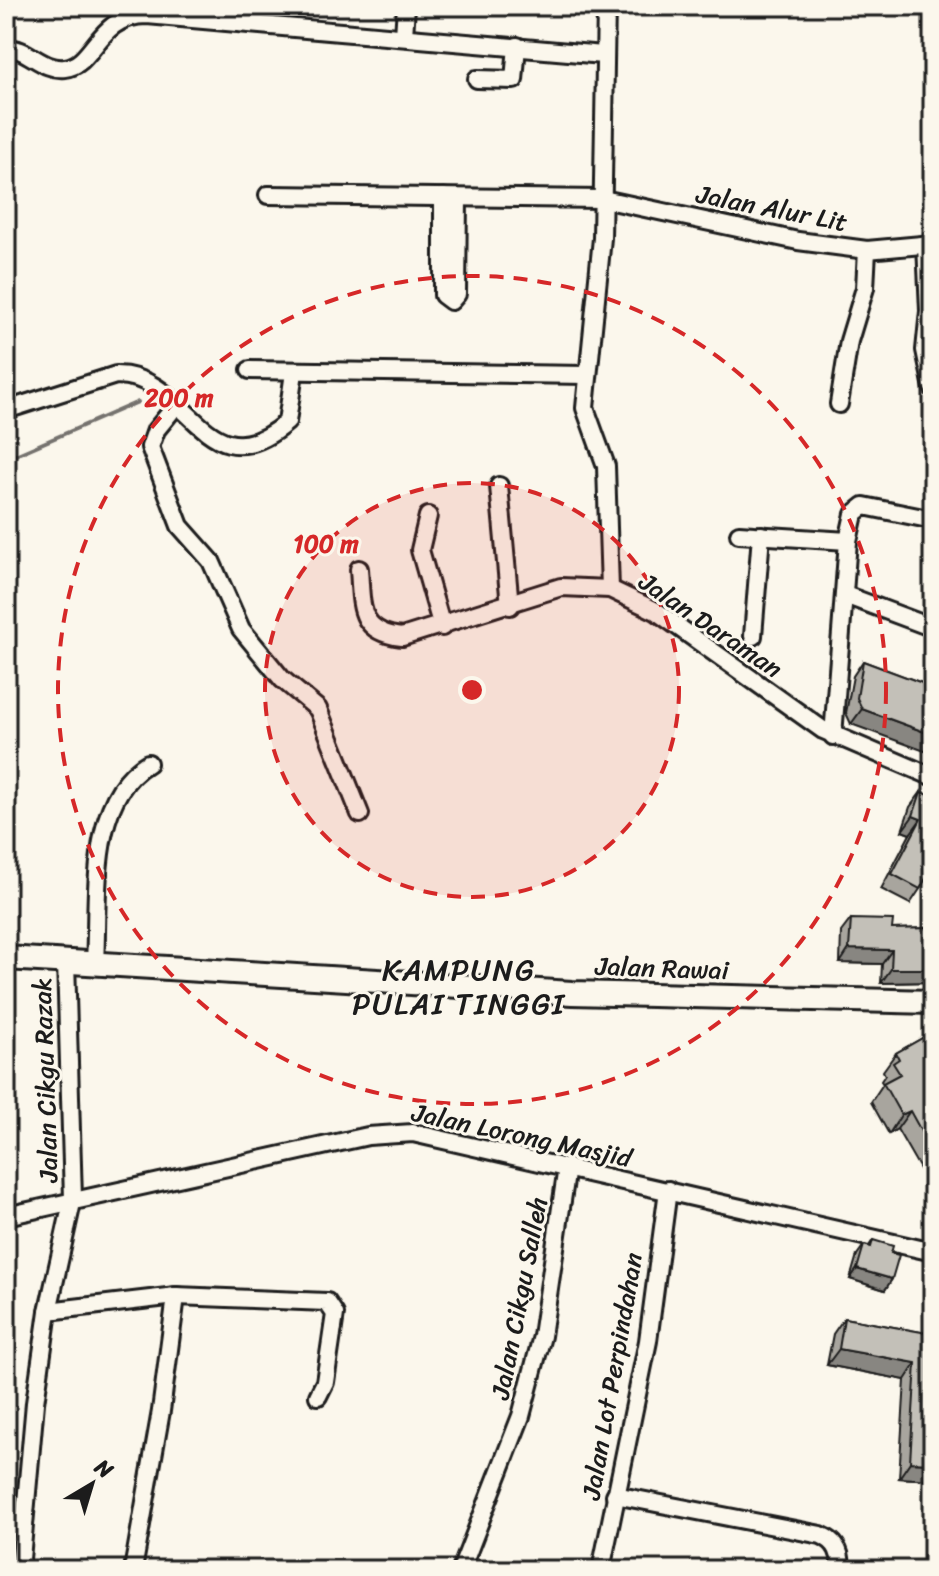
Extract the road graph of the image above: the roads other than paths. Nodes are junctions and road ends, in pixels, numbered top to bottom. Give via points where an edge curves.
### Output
1 (406, 6) edge
2 (606, 6) edge
3 (404, 36) junction
4 (517, 46) junction
5 (6, 48) edge
6 (603, 55) junction
7 (477, 79) dead end
8 (268, 195) dead end
9 (451, 198) junction
10 (603, 199) junction
11 (930, 244) edge
12 (867, 250) junction
13 (250, 370) dead end
14 (294, 372) junction
15 (587, 375) junction
16 (933, 388) edge
17 (178, 403) junction
18 (839, 404) dead end
19 (6, 410) edge
20 (499, 486) dead end
21 (428, 516) dead end
22 (933, 520) edge
23 (739, 534) dead end
24 (761, 535) junction
25 (848, 541) junction
26 (359, 569) dead end
27 (610, 589) junction
28 (845, 595) junction
29 (510, 606) junction
30 (442, 627) junction
31 (933, 628) edge
32 (753, 636) dead end
33 (833, 736) junction
34 (148, 763) dead end
35 (933, 777) edge
36 (360, 814) dead end
37 (6, 958) edge
38 (66, 961) junction
39 (95, 962) junction
40 (933, 1002) edge
41 (567, 1167) junction
42 (668, 1190) junction
43 (73, 1198) junction
44 (6, 1216) edge
45 (933, 1252) edge
46 (176, 1296) junction
47 (48, 1311) junction
48 (318, 1396) dead end
49 (615, 1495) junction
50 (20, 1570) edge
51 (133, 1570) edge
52 (461, 1570) edge
53 (601, 1570) edge
54 (840, 1570) edge

1 - 3 street
2 - 6 street
3 - 4 street
3 - 5 street via 132,15 116,21 68,68 51,68
4 - 6 street
4 - 7 street via 514,80
6 - 10 street
8 - 9 street, Jalan Alur Lit
9 - 9 street via 457,294 451,301 443,295
9 - 10 street, Jalan Alur Lit
10 - 12 street, Jalan Alur Lit via 798,241
10 - 15 street
11 - 12 street, Jalan Alur Lit
11 - 16 street via 925,350
12 - 18 street via 865,288 849,341
13 - 14 street
14 - 15 street
14 - 17 street via 287,422 253,442 222,443 207,435
15 - 27 street via 586,417 606,466
17 - 19 street via 153,383 135,375 116,375
17 - 36 street via 156,430 150,447 180,526 211,561 254,648 318,709
20 - 29 street
21 - 30 street via 420,550
22 - 25 street via 864,506 854,514
23 - 24 street
24 - 25 street
24 - 32 street
25 - 28 street
26 - 30 street, Jalan Daraman via 363,615 377,631 402,637
27 - 29 street, Jalan Daraman via 561,587
27 - 33 street, Jalan Daraman via 656,611
28 - 31 street
28 - 33 street
29 - 30 street, Jalan Daraman
33 - 35 street, Jalan Daraman
34 - 39 street via 126,779 107,812
37 - 38 main road, Jalan Rawai
38 - 39 main road, Jalan Rawai
38 - 43 street, Jalan Cikgu Razak
39 - 40 main road, Jalan Rawai via 572,993
41 - 42 street, Jalan Lorong Masjid
41 - 43 street, Jalan Lorong Masjid via 429,1135 383,1134
41 - 52 street, Jalan Cikgu Salleh via 542,1336 521,1416
42 - 45 street, Jalan Lorong Masjid
42 - 49 street, Jalan Lot Perpindahan via 648,1341
43 - 44 street, Jalan Lorong Masjid
43 - 47 street, Jalan Cikgu Razak
46 - 47 street
46 - 48 street via 327,1302 335,1314 325,1382
46 - 51 street
47 - 50 street, Jalan Cikgu Razak
49 - 53 street, Jalan Lot Perpindahan
49 - 54 street via 821,1535 840,1554

